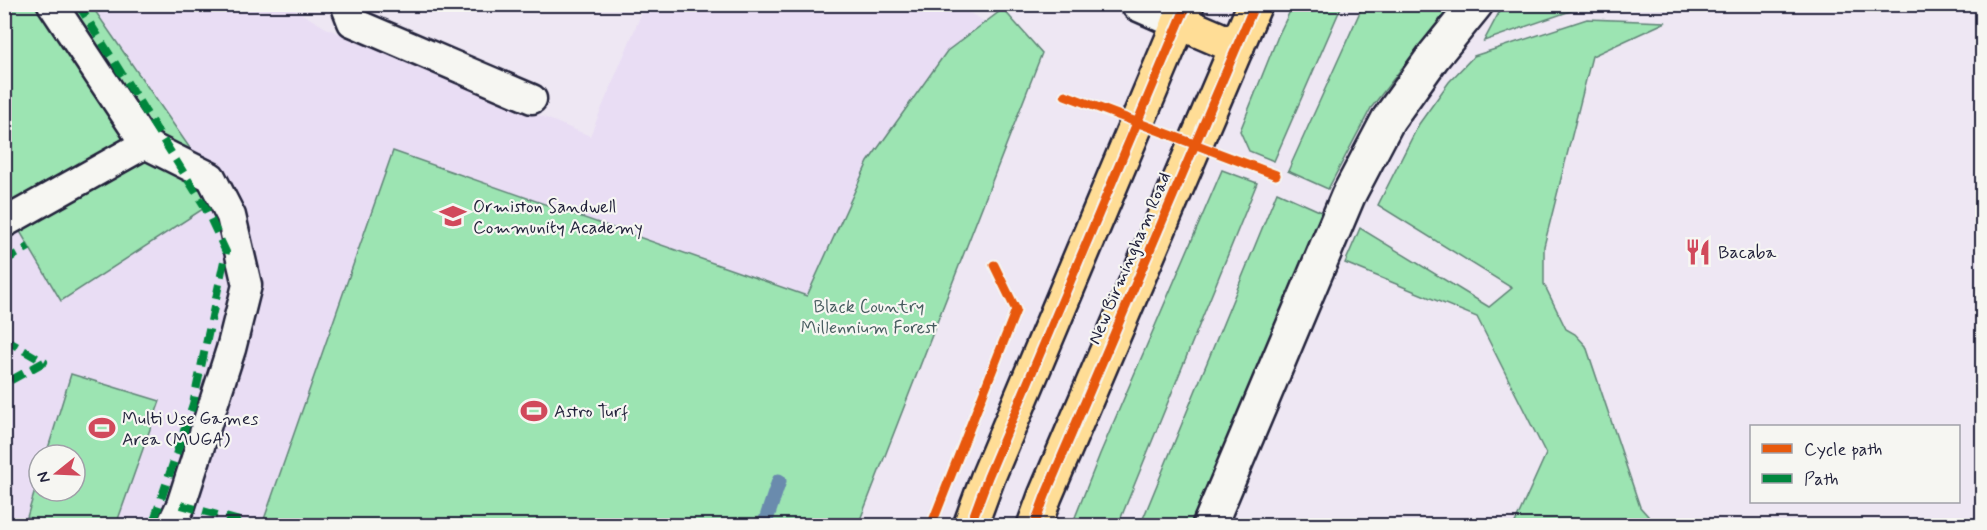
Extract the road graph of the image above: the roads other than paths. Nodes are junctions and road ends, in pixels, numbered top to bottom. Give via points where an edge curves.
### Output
1 (52, 4) edge
2 (348, 4) edge
3 (1138, 4) edge
4 (1256, 4) edge
5 (1476, 4) edge
6 (1183, 13) edge
7 (1237, 47) junction
8 (532, 99) dead end
9 (145, 144) junction
10 (4, 223) edge
11 (171, 525) edge
12 (970, 525) edge
13 (1034, 525) edge
14 (1209, 525) edge

1 - 9 lane
2 - 8 lane via 352,22
3 - 6 street
4 - 7 highway, New Birmingham Road
5 - 14 street via 1388,120 1348,196
6 - 7 highway
6 - 12 highway
7 - 13 highway, New Birmingham Road
9 - 10 lane
9 - 11 lane via 211,177 231,216 247,285 231,349 181,505

